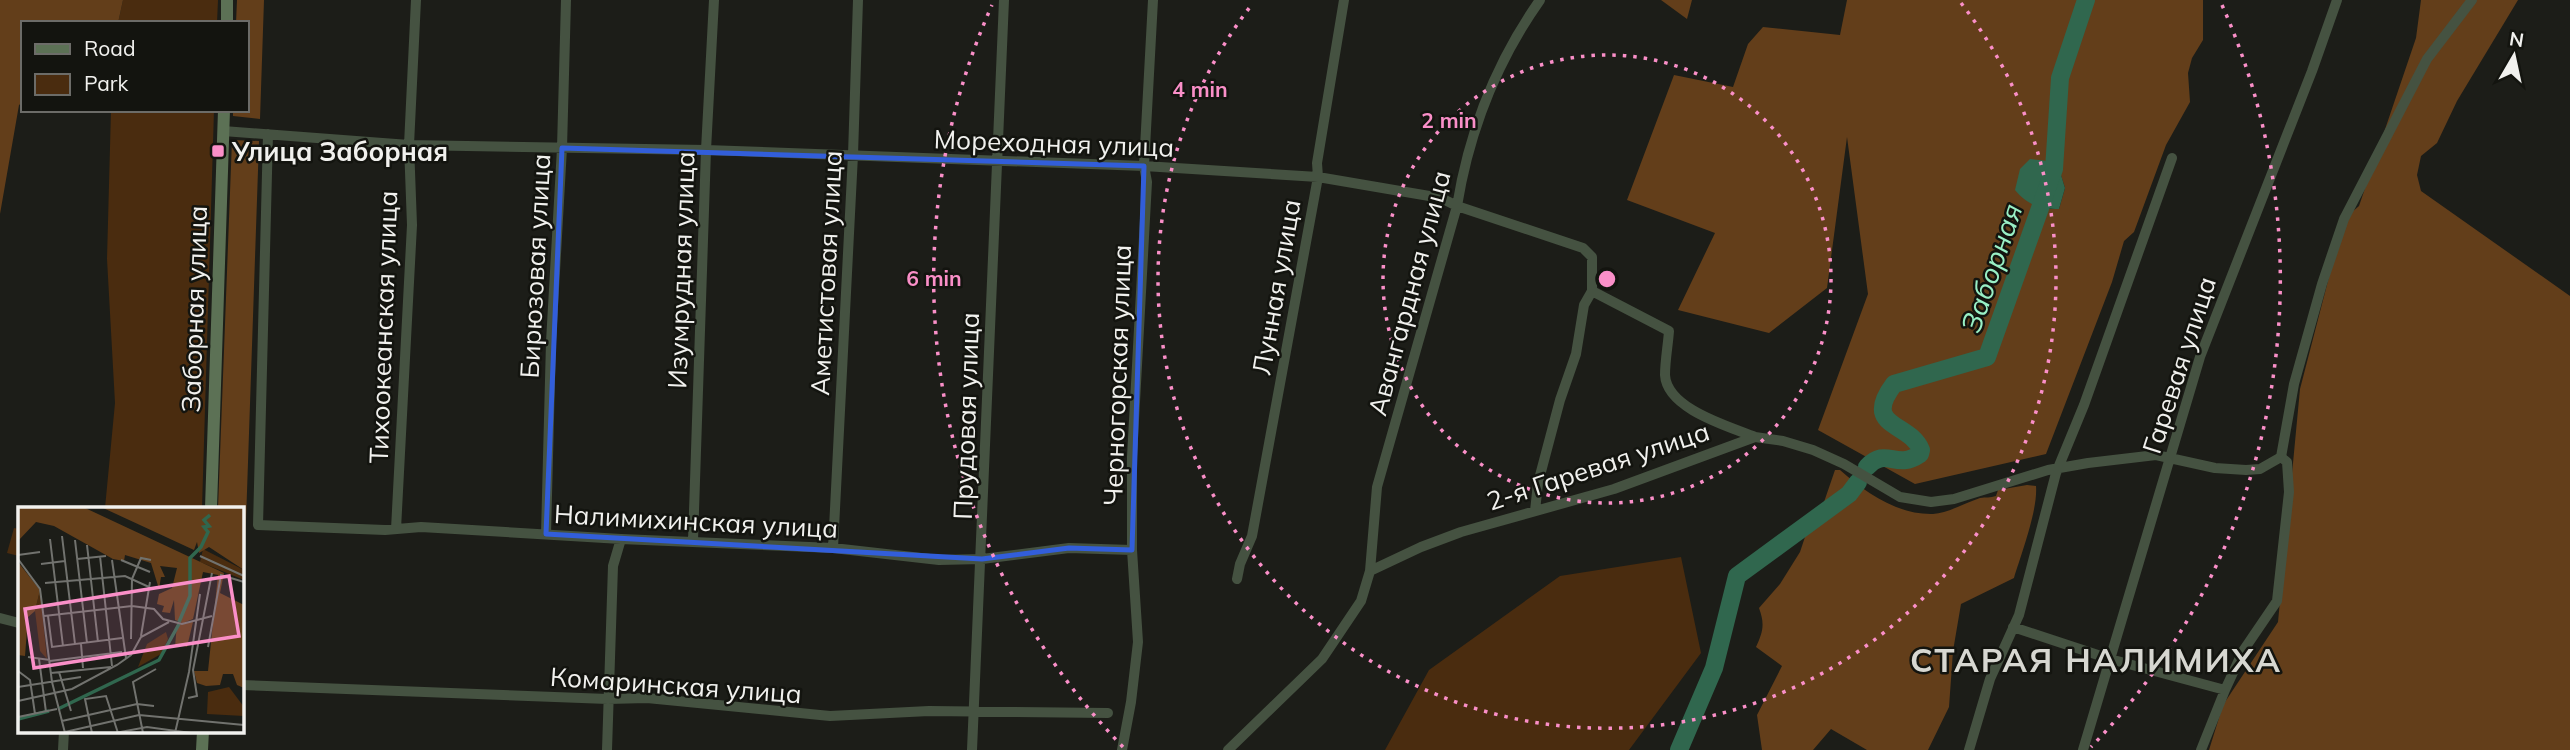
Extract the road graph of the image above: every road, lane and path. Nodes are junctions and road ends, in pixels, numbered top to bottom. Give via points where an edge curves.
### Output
1 (227, 0) edge
2 (416, 0) edge
3 (566, 0) edge
4 (714, 0) edge
5 (858, 0) edge
6 (1004, 0) edge
7 (1153, 0) edge
8 (1343, 0) edge
9 (1540, 0) edge
10 (2337, 0) edge
11 (2472, 0) edge
12 (227, 21) edge
13 (224, 112) edge
14 (223, 131) junction
15 (268, 134) junction
16 (409, 145) junction
17 (562, 148) junction
18 (706, 150) junction
19 (853, 155) junction
20 (2172, 158) dead end
21 (997, 162) junction
22 (1144, 166) junction
23 (1318, 177) junction
24 (1457, 206) junction
25 (1592, 291) junction
26 (1755, 437) junction
27 (2281, 457) junction
28 (2169, 459) junction
29 (2059, 468) junction
30 (211, 507) edge
31 (1535, 511) junction
32 (396, 529) junction
33 (546, 534) junction
34 (621, 539) junction
35 (693, 541) junction
36 (833, 548) junction
37 (1132, 550) junction
38 (982, 559) junction
39 (1370, 571) junction
40 (1237, 579) dead end
41 (0, 618) edge
42 (18, 623) edge
43 (2013, 627) junction
44 (2110, 659) junction
45 (243, 685) edge
46 (2225, 690) junction
47 (608, 699) junction
48 (975, 711) junction
49 (1108, 713) dead end
50 (64, 732) edge
51 (203, 732) edge
52 (63, 750) edge
53 (202, 750) edge
54 (607, 750) edge
55 (972, 750) edge
56 (1122, 750) edge
57 (1228, 750) edge
58 (1969, 750) edge
59 (2082, 750) edge
60 (2201, 750) edge

1 - 12 street
2 - 16 street, Тихоокеанская улица
3 - 17 street, Бирюзовая улица
4 - 18 street, Изумрудная улица
5 - 19 street, Аметистовая улица
6 - 21 street, Прудовая улица
7 - 22 street, Черногорская улица
8 - 23 street, Лунная улица
9 - 24 street, Авангардная улица via 1494,76 1463,170
10 - 28 street, Гаревая улица via 2206,339
11 - 27 street via 2427,59 2344,219 2294,384
13 - 14 street, Заборная улица
14 - 15 street, Мореходная улица
14 - 30 street, Заборная улица
15 - 16 street, Мореходная улица
15 - 32 street, Налимихинская улица via 258,525
16 - 17 street, Мореходная улица
16 - 32 street, Тихоокеанская улица via 412,225
17 - 18 street, Мореходная улица
17 - 33 street, Бирюзовая улица
18 - 19 street, Мореходная улица
18 - 35 street, Изумрудная улица
19 - 21 street, Мореходная улица
19 - 36 street, Аметистовая улица
20 - 29 street
21 - 22 street, Мореходная улица
21 - 38 street, Прудовая улица
22 - 23 street, Мореходная улица
22 - 37 street, Черногорская улица
23 - 24 street, Мореходная улица via 1441,198
23 - 40 street, Лунная улица via 1252,536
24 - 25 street, Мореходная улица via 1583,248 1592,257
24 - 39 street, Авангардная улица via 1377,487
25 - 26 street via 1669,331 1665,377 1674,396 1697,413
25 - 31 street, Мореходная улица via 1584,305 1576,354 1541,470
26 - 29 street via 1827,456 1892,493 1921,501 1954,499
26 - 31 street, 2-я Гаревая улица via 1614,489
27 - 28 street via 2260,469 2246,470
27 - 46 street via 2287,462 2289,492 2277,601 2243,651
28 - 29 street via 2146,456
28 - 44 street, Гаревая улица
29 - 43 street
31 - 39 street, 2-я Гаревая улица via 1461,531
32 - 33 street, Налимихинская улица
33 - 34 street, Налимихинская улица
34 - 35 street, Налимихинская улица
34 - 47 street via 613,566
35 - 36 street, Налимихинская улица
36 - 38 street, Налимихинская улица via 939,560
37 - 38 street, Налимихинская улица via 1069,548
37 - 56 street, Черногорская улица via 1138,642
38 - 48 street, Прудовая улица
39 - 57 street via 1361,601 1322,659
41 - 42 street
43 - 44 street
43 - 58 street via 1990,679
44 - 46 street
44 - 59 street, Гаревая улица
45 - 47 street, Комаринская улица
46 - 60 street
47 - 48 street, Комаринская улица via 647,698 830,716
47 - 54 street
48 - 49 street, Комаринская улица
48 - 55 street, Прудовая улица
50 - 52 street
51 - 53 street

